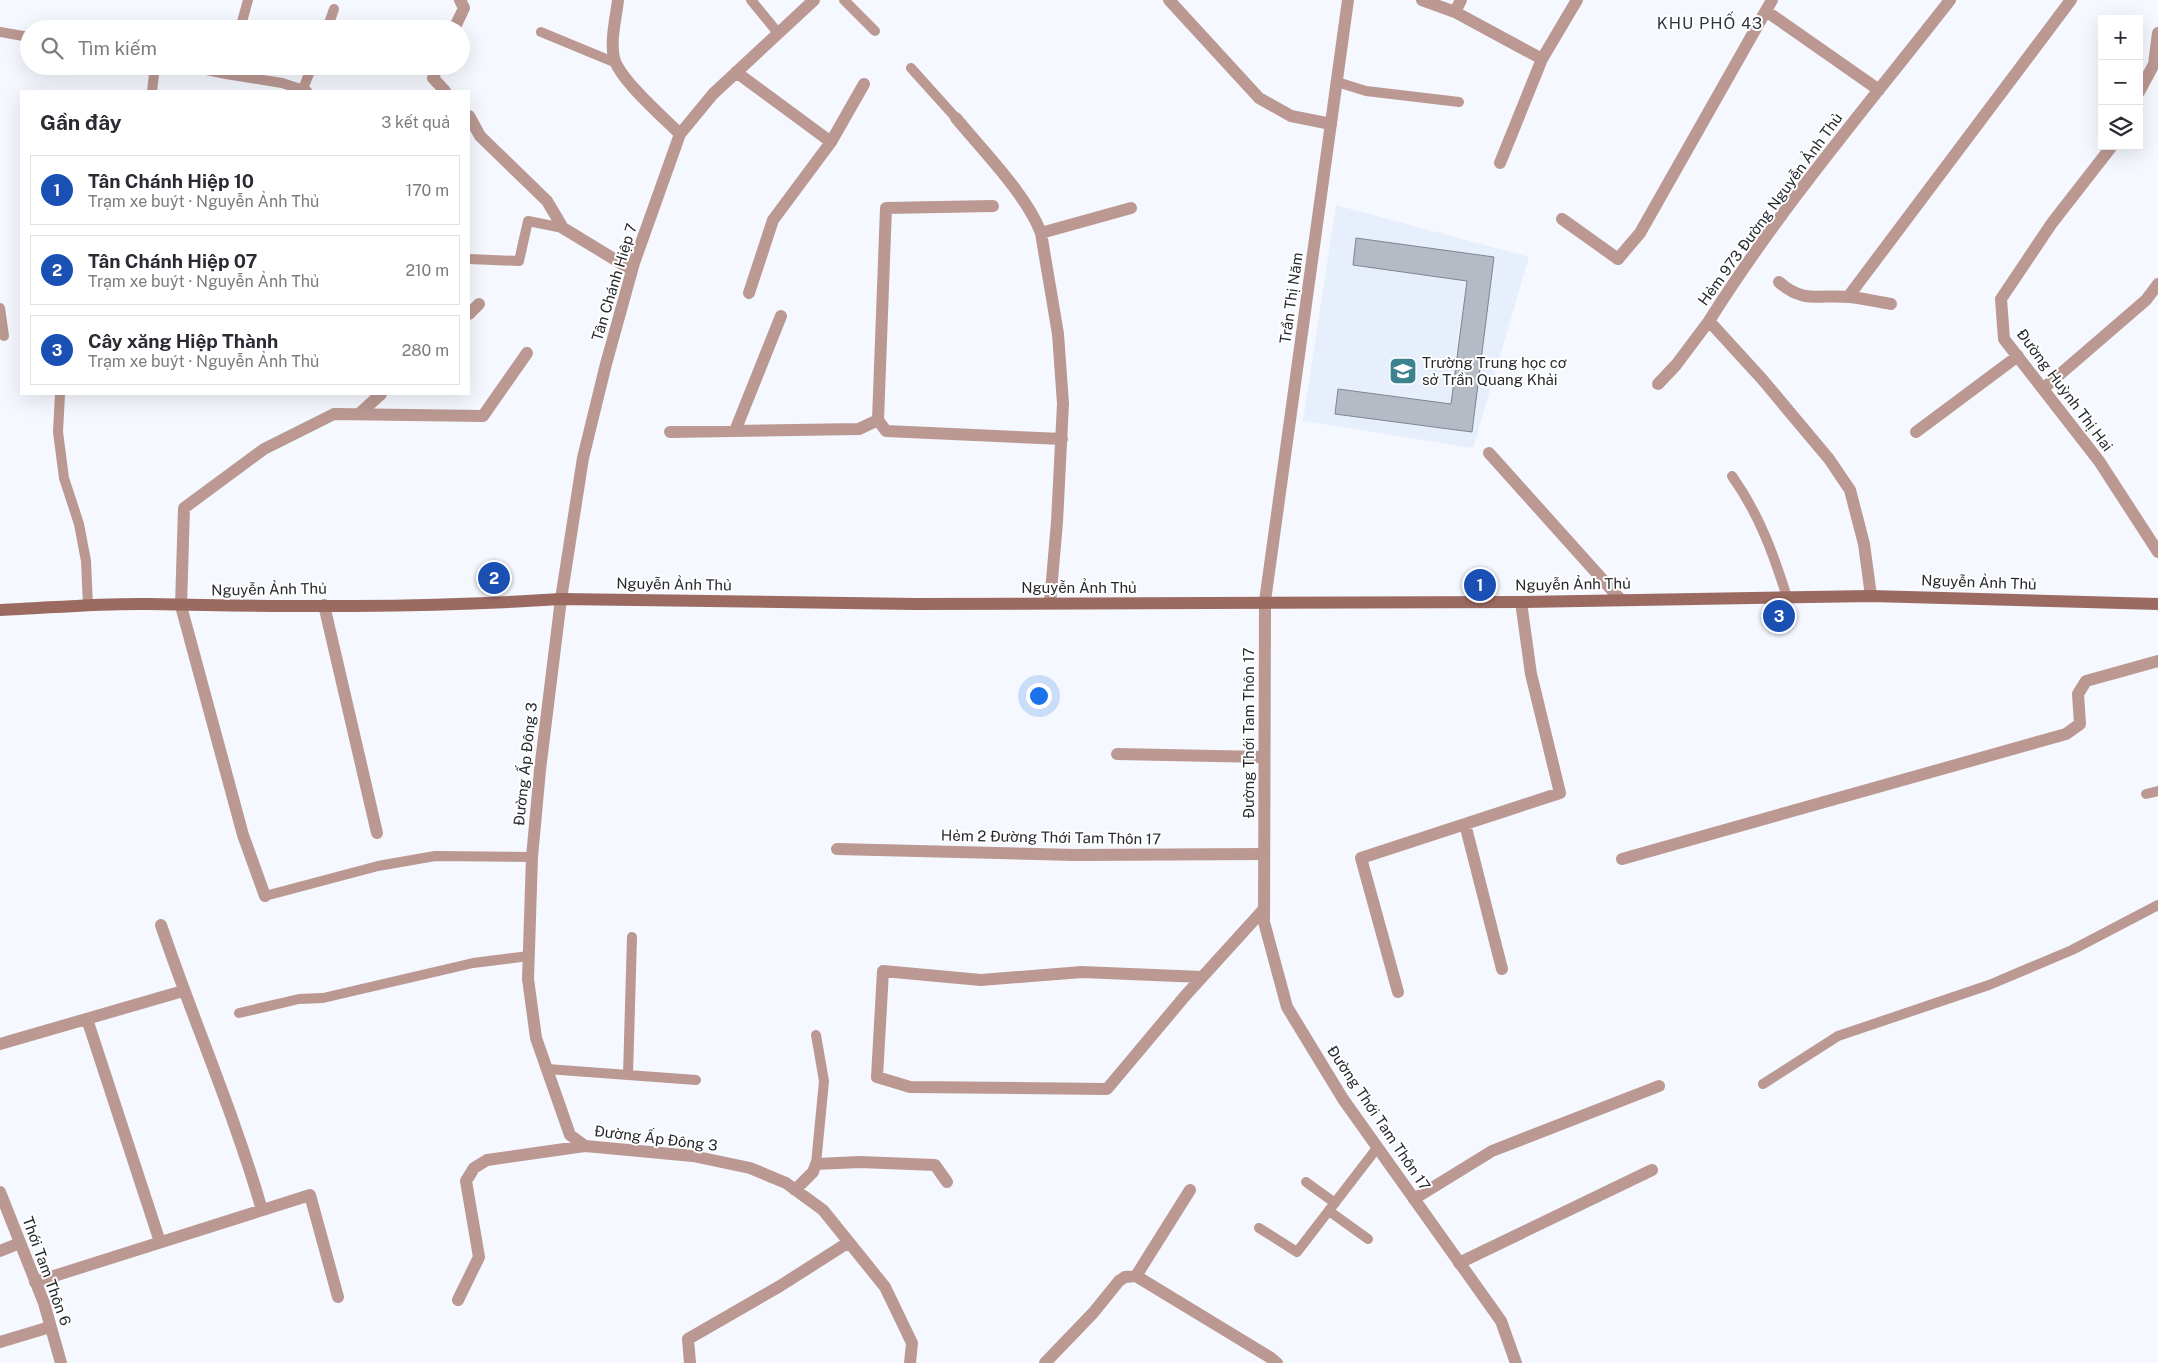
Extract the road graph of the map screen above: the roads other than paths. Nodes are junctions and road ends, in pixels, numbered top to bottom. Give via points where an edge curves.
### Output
1 (248, 0) edge
2 (460, 0) edge
3 (618, 0) edge
4 (752, 0) edge
5 (814, 0) edge
6 (844, 0) edge
7 (1169, 0) edge
8 (1348, 0) edge
9 (1422, 0) edge
10 (1577, 0) edge
11 (1950, 0) edge
12 (2071, 0) edge
13 (1458, 6) edge
14 (1769, 6) edge
15 (334, 10) dead end
16 (242, 20) edge
17 (330, 20) edge
18 (458, 20) edge
19 (875, 31) dead end
20 (0, 32) edge
21 (541, 32) dead end
22 (778, 33) junction
23 (2158, 33) edge
24 (20, 35) edge
25 (2157, 53) edge
26 (1542, 59) junction
27 (616, 63) junction
28 (911, 68) dead end
29 (736, 72) junction
30 (154, 75) edge
31 (250, 75) edge
32 (309, 75) edge
33 (434, 75) edge
34 (1337, 82) junction
35 (864, 84) dead end
36 (2143, 85) edge
37 (152, 90) edge
38 (305, 90) edge
39 (444, 90) edge
40 (1879, 90) junction
41 (1459, 102) dead end
42 (956, 118) joint
43 (1331, 124) junction
44 (470, 125) edge
45 (680, 134) junction
46 (831, 142) junction
47 (2109, 150) edge
48 (1500, 163) dead end
49 (993, 206) dead end
50 (1131, 208) dead end
51 (1562, 219) dead end
52 (563, 228) junction
53 (1041, 233) junction
54 (470, 259) edge
55 (632, 270) junction
56 (1779, 282) dead end
57 (2158, 284) edge
58 (749, 293) dead end
59 (1848, 296) junction
60 (479, 304) dead end
61 (1891, 304) dead end
62 (0, 308) edge
63 (470, 313) edge
64 (781, 316) dead end
65 (1709, 321) junction
66 (4, 336) dead end
67 (527, 353) dead end
68 (2018, 356) junction
69 (1658, 384) dead end
70 (2044, 388) junction
71 (60, 395) edge
72 (380, 395) edge
73 (359, 414) junction
74 (878, 420) junction
75 (735, 431) junction
76 (670, 432) dead end
77 (1916, 432) dead end
78 (1062, 439) junction
79 (1489, 453) dead end
80 (1732, 476) dead end
81 (2158, 551) edge
82 (1871, 596) junction
83 (1787, 597) junction
84 (561, 599) junction
85 (1620, 599) junction
86 (1265, 602) junction
87 (1521, 602) junction
88 (1050, 603) junction
89 (2158, 604) edge
90 (324, 605) junction
91 (88, 606) junction
92 (181, 606) junction
93 (0, 610) edge
94 (2158, 661) edge
95 (1117, 754) dead end
96 (1264, 757) junction
97 (2158, 791) edge
98 (2146, 794) dead end
99 (1465, 824) junction
100 (377, 833) dead end
101 (837, 849) dead end
102 (1264, 854) junction
103 (532, 857) junction
104 (1622, 859) dead end
105 (265, 896) joint
106 (2158, 905) edge
107 (1264, 909) junction
108 (160, 925) dead end
109 (632, 937) dead end
110 (530, 956) junction
111 (1502, 969) dead end
112 (1202, 977) junction
113 (183, 991) junction
114 (1398, 992) dead end
115 (238, 1013) dead end
116 (87, 1019) junction
117 (816, 1035) dead end
118 (0, 1044) edge
119 (547, 1070) junction
120 (628, 1075) junction
121 (696, 1080) dead end
122 (1763, 1084) dead end
123 (1659, 1086) dead end
124 (585, 1146) junction
125 (1377, 1148) junction
126 (816, 1164) junction
127 (1652, 1170) dead end
128 (947, 1182) dead end
129 (1306, 1182) dead end
130 (795, 1190) junction
131 (1190, 1190) dead end
132 (0, 1192) edge
133 (1414, 1199) junction
134 (1332, 1207) junction
135 (262, 1210) junction
136 (1260, 1228) dead end
137 (1368, 1239) dead end
138 (160, 1242) junction
139 (849, 1242) junction
140 (20, 1244) junction
141 (0, 1251) edge
142 (1459, 1263) junction
143 (1136, 1276) junction
144 (35, 1282) junction
145 (338, 1297) dead end
146 (458, 1300) dead end
147 (50, 1327) junction
148 (0, 1342) edge
149 (60, 1363) edge
150 (690, 1363) edge
151 (910, 1363) edge
152 (1045, 1363) edge
153 (1277, 1363) edge
154 (1516, 1363) edge

1 - 16 lane
2 - 18 street via 464,8
3 - 27 street via 613,46
4 - 22 lane
5 - 22 street
6 - 19 lane
7 - 43 street via 1260,98 1291,116
8 - 34 street, Trần Thị Năm
9 - 13 street
10 - 26 street
11 - 40 street, Hẻm 973 Đường Nguyễn Ảnh Thủ
12 - 59 street
13 - 26 street
14 - 40 street
14 - 51 street via 1640,234 1618,259
15 - 17 lane
20 - 24 lane
21 - 27 lane
22 - 29 street
23 - 25 street
25 - 36 street
26 - 48 street
27 - 45 street via 634,87
28 - 42 lane
29 - 45 street
29 - 46 street
30 - 37 lane
31 - 38 lane
32 - 38 lane
33 - 39 street via 433,78
34 - 41 lane via 1366,90
34 - 43 street, Trần Thị Năm
35 - 46 street
40 - 65 street, Hẻm 973 Đường Nguyễn Ảnh Thủ via 1754,255
42 - 53 street via 1024,201
43 - 86 street, Trần Thị Năm
44 - 52 street via 546,201
45 - 55 street, Tân Chánh Hiệp 7
46 - 58 street via 773,220
47 - 68 street, Đường Huỳnh Thị Hai via 2052,223 2001,299 2004,339
49 - 74 street via 886,208
50 - 53 street
52 - 54 lane via 528,221 519,261
52 - 55 street
53 - 78 street via 1058,334
55 - 84 street, Tân Chánh Hiệp 7 via 583,458
56 - 59 street via 1790,292 1804,297
57 - 70 street via 2146,300
59 - 61 street
60 - 63 street
62 - 66 lane
64 - 75 street
65 - 69 street
65 - 82 street, Hẻm 973 Đường Nguyễn Ảnh Thủ via 1829,459 1850,490 1864,544
67 - 73 street via 483,416
68 - 70 street, Đường Huỳnh Thị Hai
68 - 77 street
70 - 81 street, Đường Huỳnh Thị Hai via 2099,461
71 - 91 lane via 60,450 64,478 79,524
72 - 73 street
73 - 92 street via 334,414 264,449 184,508
74 - 75 street via 859,430
74 - 78 street via 886,431
75 - 76 street
78 - 88 street
79 - 85 street
80 - 83 lane via 1751,503 1775,558
82 - 83 main road, Nguyễn Ảnh Thủ
82 - 89 main road, Nguyễn Ảnh Thủ
83 - 85 main road, Nguyễn Ảnh Thủ
84 - 88 main road, Nguyễn Ảnh Thủ
84 - 90 main road, Nguyễn Ảnh Thủ
84 - 103 street, Đường Ấp Đông 3
85 - 87 main road, Nguyễn Ảnh Thủ
86 - 87 main road, Nguyễn Ảnh Thủ
86 - 88 main road, Nguyễn Ảnh Thủ
86 - 96 street, Đường Thới Tam Thôn 17
87 - 99 street via 1531,674 1560,793
90 - 92 main road, Nguyễn Ảnh Thủ
90 - 100 street
91 - 92 main road, Nguyễn Ảnh Thủ
91 - 93 main road, Nguyễn Ảnh Thủ
92 - 105 street via 244,835
94 - 104 street via 2086,681 2078,694 2080,724 2066,734
95 - 96 street
96 - 102 street, Đường Thới Tam Thôn 17
97 - 98 lane
99 - 111 street
99 - 114 street via 1361,858
101 - 102 street, Hẻm 2 Đường Thới Tam Thôn 17 via 1075,855
102 - 107 street, Đường Thới Tam Thôn 17
103 - 105 lane via 435,856 378,866
103 - 110 street, Đường Ấp Đông 3
106 - 122 lane via 2072,950 1989,985 1838,1036
107 - 112 street
107 - 125 street, Đường Thới Tam Thôn 17 via 1264,922 1287,1007
108 - 113 street
109 - 120 lane
110 - 115 lane via 473,963 322,998 299,999
110 - 119 street, Đường Ấp Đông 3 via 528,979 536,1038
112 - 112 street via 1107,1089 910,1087 876,1077 883,971 981,980 1082,972
113 - 116 street
113 - 135 street via 244,1148
116 - 118 street
116 - 138 street
117 - 126 lane via 824,1081
119 - 120 lane
119 - 124 street, Đường Ấp Đông 3 via 570,1135
120 - 121 lane
123 - 133 street via 1492,1151
124 - 130 street, Đường Ấp Đông 3 via 693,1156 750,1168
124 - 146 street via 487,1160 474,1168 466,1181 479,1257
125 - 133 street, Đường Thới Tam Thôn 17
125 - 134 lane
126 - 128 street via 935,1165
126 - 130 street via 813,1172
127 - 142 street
129 - 134 lane
130 - 139 street, Đường Ấp Đông 3 via 823,1210
131 - 143 street
132 - 140 street, Thới Tam Thôn 6
133 - 142 street, Đường Thới Tam Thôn 17
134 - 136 lane via 1297,1252
134 - 137 lane
135 - 138 street
135 - 145 street via 310,1194
138 - 144 street
139 - 150 street via 688,1339
139 - 151 street, Đường Ấp Đông 3 via 885,1287 912,1343
140 - 141 street
140 - 144 street, Thới Tam Thôn 6
142 - 154 street, Đường Thới Tam Thôn 17 via 1501,1321
143 - 152 street via 1119,1280 1093,1313
143 - 153 street
144 - 147 street, Thới Tam Thôn 6
147 - 148 street
147 - 149 street, Thới Tam Thôn 6

